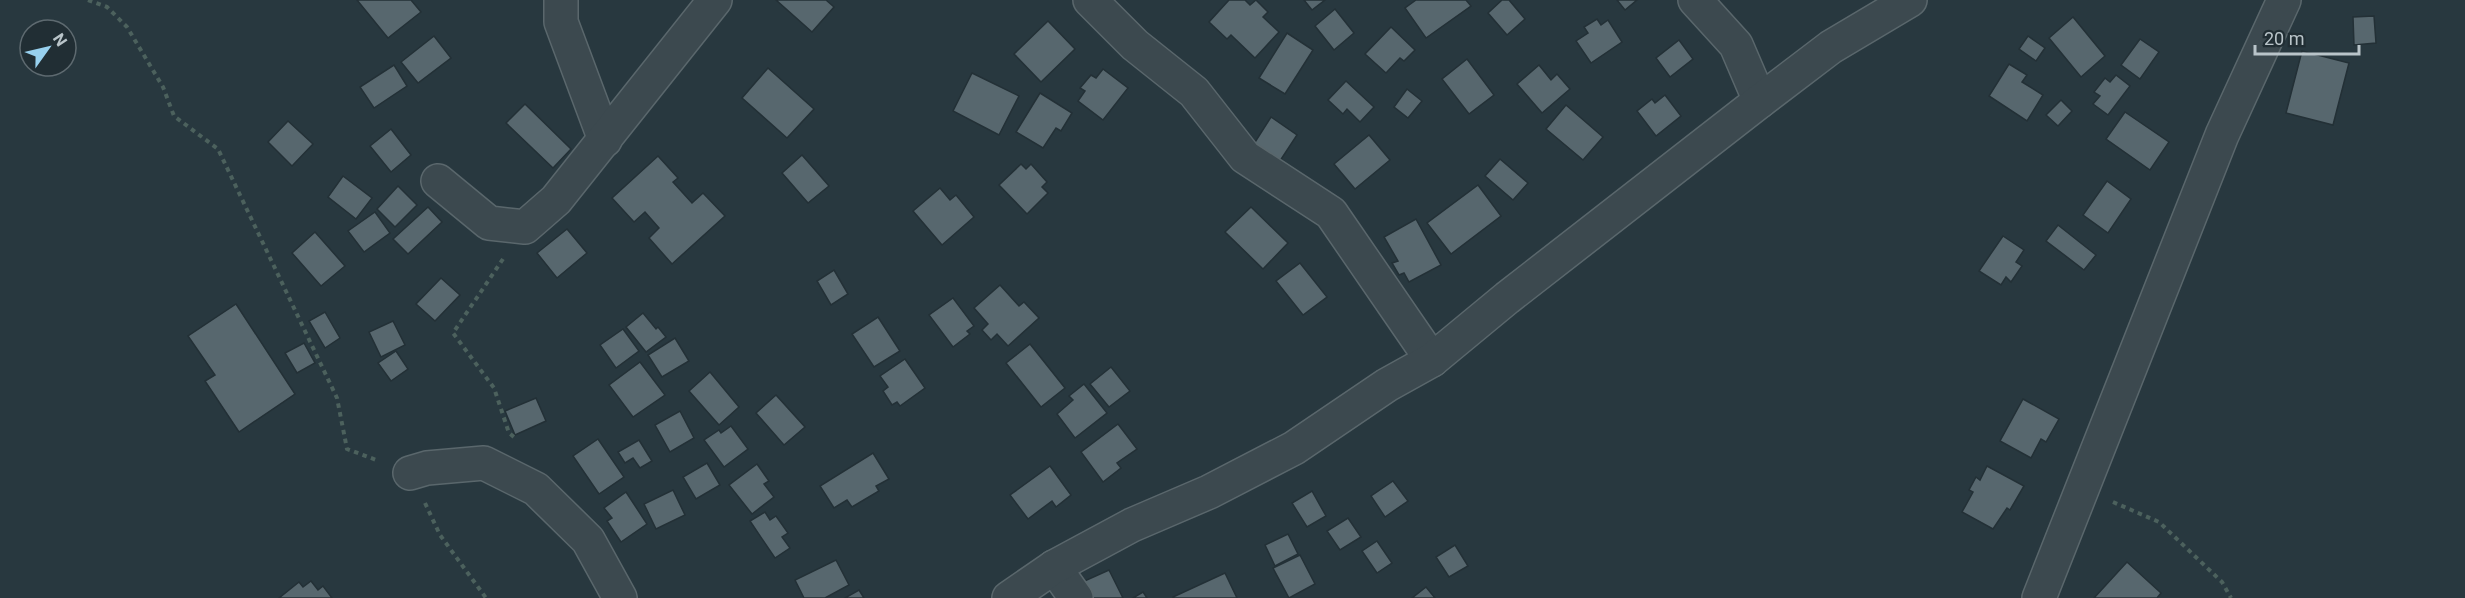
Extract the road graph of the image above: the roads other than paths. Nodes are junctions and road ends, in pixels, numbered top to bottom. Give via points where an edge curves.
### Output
1 (561, 0) edge
2 (715, 0) edge
3 (1090, 0) edge
4 (1695, 0) edge
5 (1910, 0) edge
6 (2284, 0) edge
7 (1760, 101) junction
8 (604, 140) junction
9 (438, 181) dead end
10 (1432, 360) junction
11 (410, 473) road end
12 (1054, 567) junction
13 (620, 598) edge
14 (1009, 598) edge
15 (1076, 598) edge
16 (2039, 598) edge

1 - 8 street via 561,22
2 - 8 street
3 - 10 street via 1135,45 1194,93 1245,157 1331,213
4 - 7 street via 1736,45
5 - 7 street via 1831,47
6 - 16 street via 2222,135
7 - 10 street
8 - 9 street via 556,200 525,227 489,223
10 - 12 street via 1294,447
11 - 13 street via 484,463 536,489 588,540
12 - 14 street
12 - 15 street

